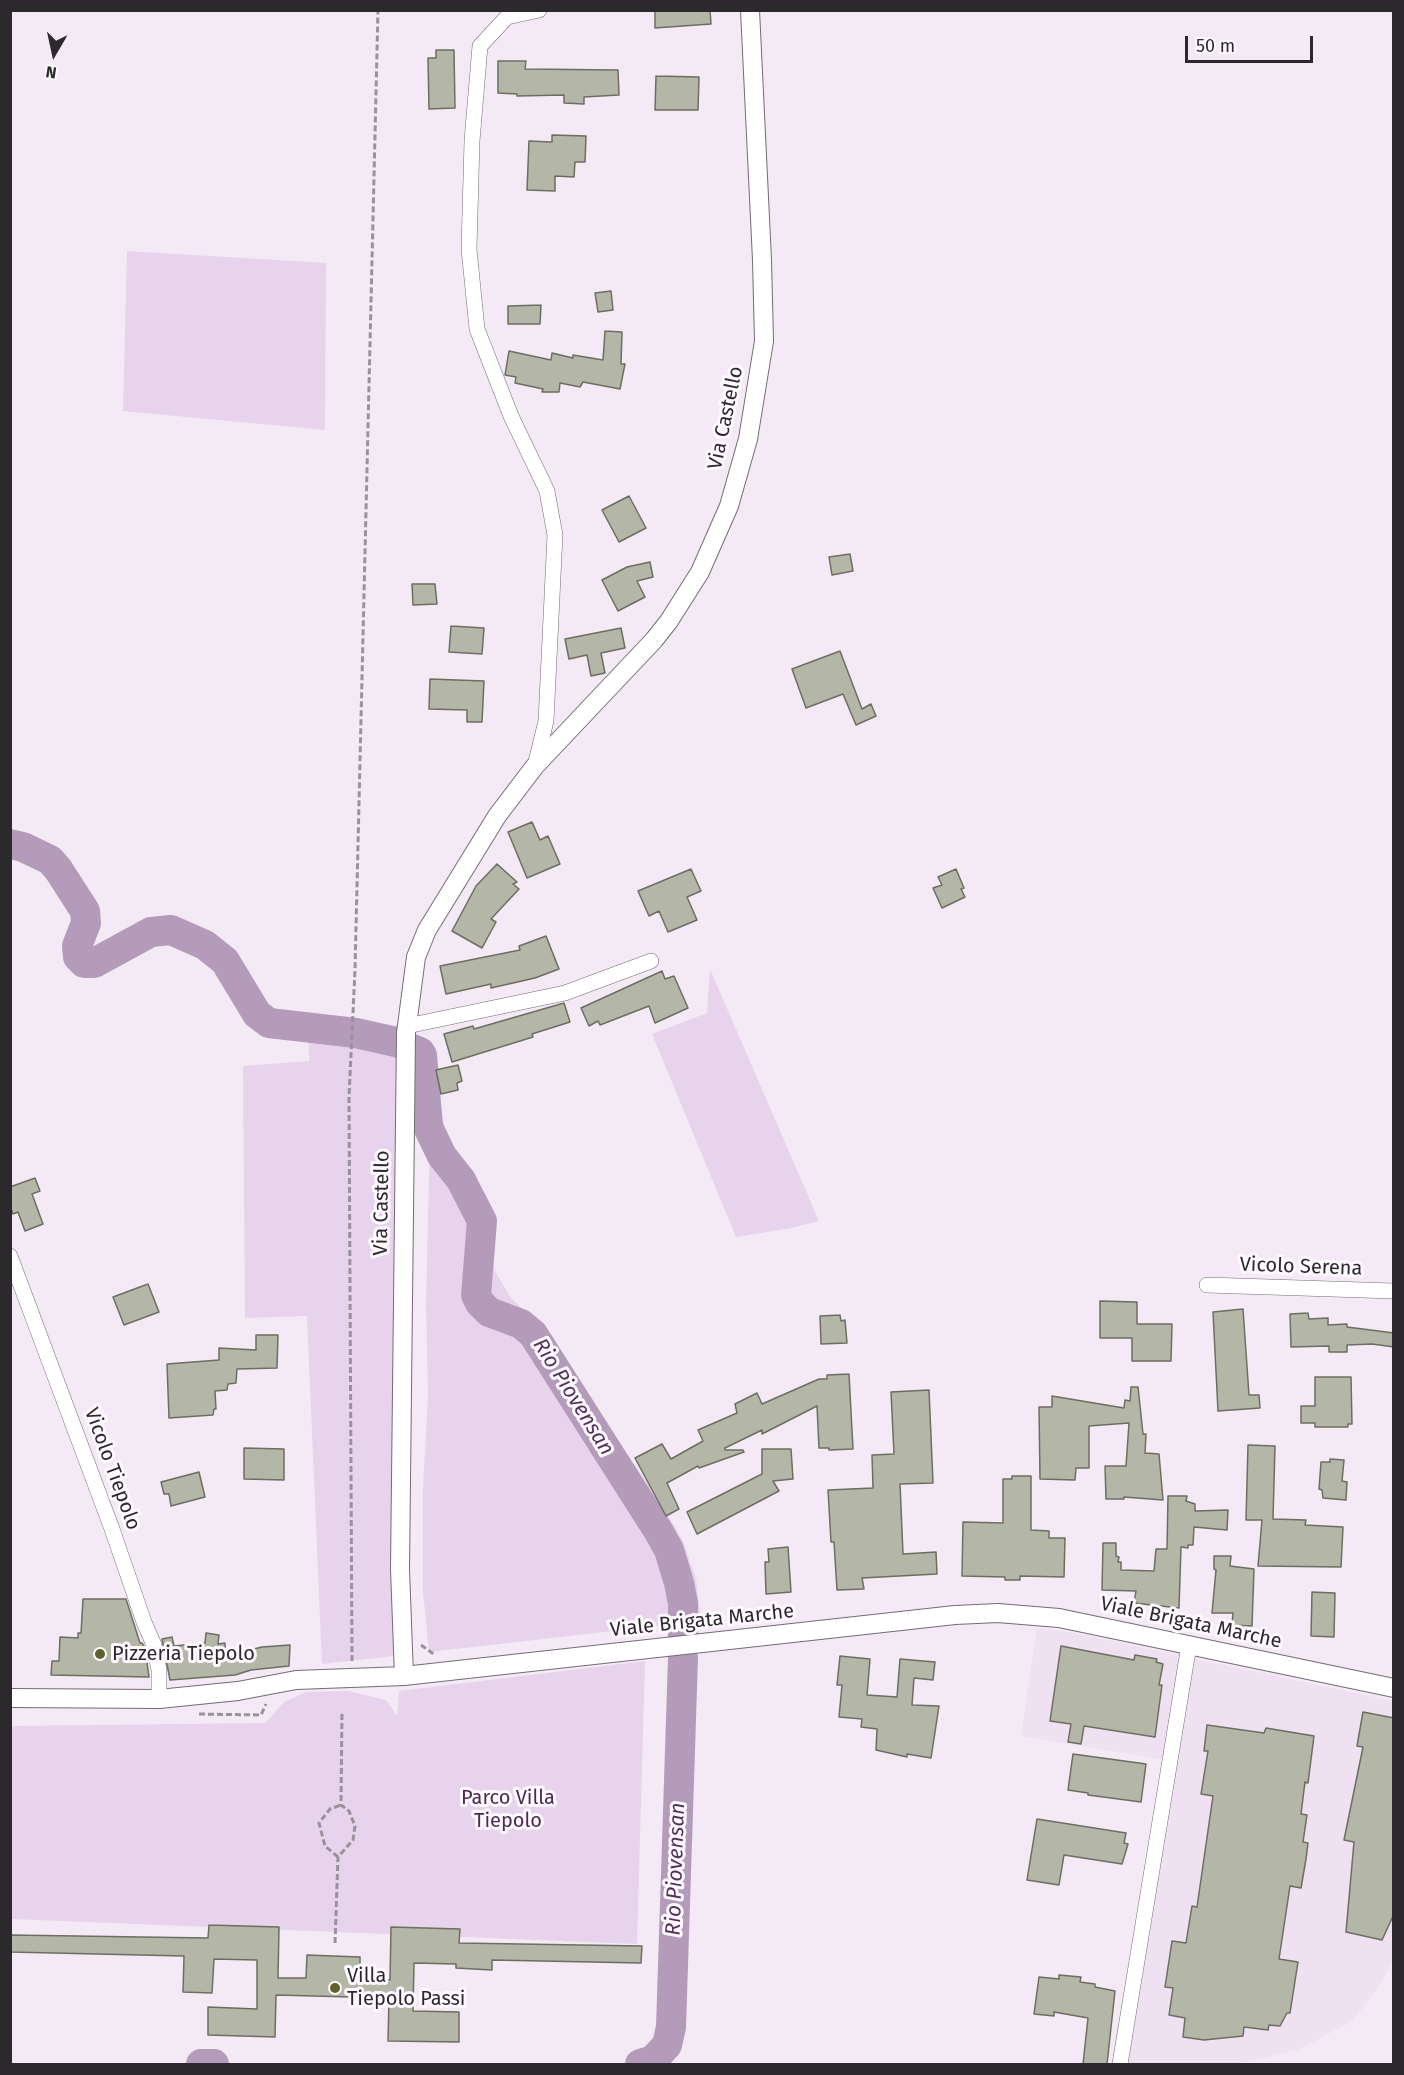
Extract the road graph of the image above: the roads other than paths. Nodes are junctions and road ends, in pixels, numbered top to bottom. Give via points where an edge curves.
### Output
1 (539, 10) edge
2 (750, 10) edge
3 (536, 766) junction
4 (651, 961) dead end
5 (406, 1030) junction
6 (10, 1256) edge
7 (1207, 1285) dead end
8 (1394, 1291) edge
9 (1189, 1646) junction
10 (404, 1676) junction
11 (1394, 1688) edge
12 (10, 1698) edge
13 (159, 1699) junction
14 (1120, 2064) edge

1 - 3 street, Via Castello via 507,17 480,46 469,249 477,328 511,416 547,491 555,535 546,721
2 - 3 street, Via Castello via 764,341 748,438 729,506 700,572 669,621
3 - 5 street, Via Castello via 497,816 427,930 416,957
4 - 5 street via 565,993
5 - 10 street, Via Castello via 400,1569
6 - 13 street, Vicolo Tiepolo via 154,1645
7 - 8 street, Vicolo Serena
9 - 10 street, Viale Brigata Marche via 1059,1618 998,1613
9 - 11 street, Viale Brigata Marche
9 - 14 street
10 - 13 street, Viale Brigata Marche via 296,1680
12 - 13 street, Viale Brigata Marche

